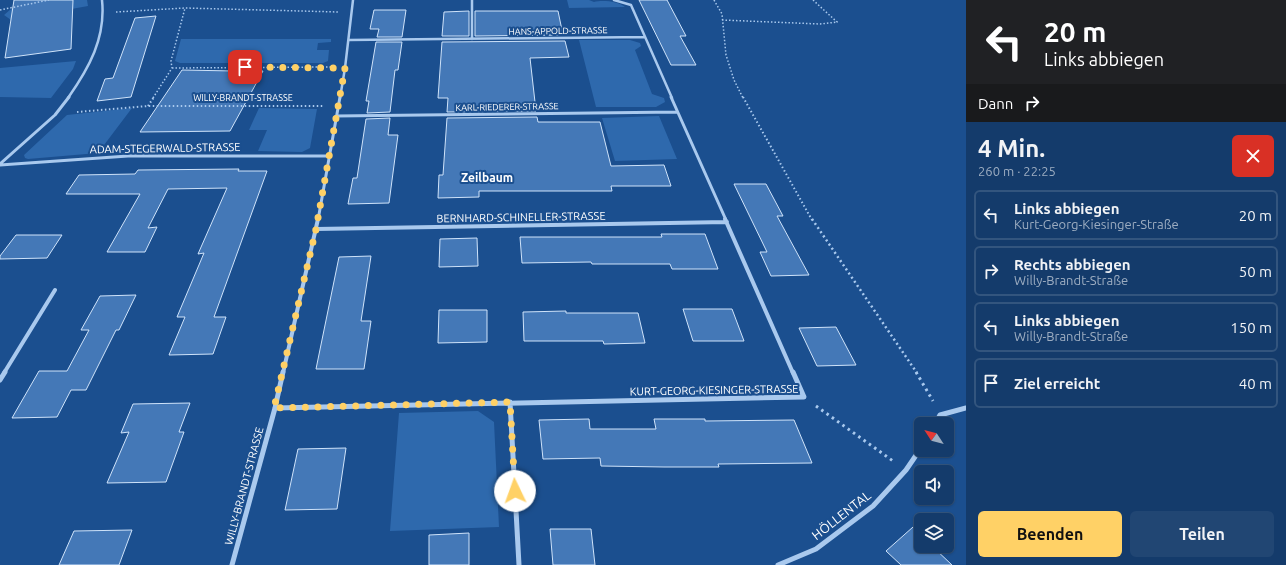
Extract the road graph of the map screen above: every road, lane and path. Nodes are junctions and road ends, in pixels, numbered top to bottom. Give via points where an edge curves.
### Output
1 (50, 0) edge
2 (102, 0) edge
3 (354, 0) edge
4 (472, 0) edge
5 (614, 0) edge
6 (714, 0) edge
7 (813, 0) edge
8 (185, 8) junction
9 (0, 10) edge
10 (353, 12) junction
11 (105, 13) junction
12 (722, 20) junction
13 (645, 37) junction
14 (472, 39) junction
15 (349, 40) junction
16 (172, 68) junction
17 (345, 68) junction
18 (148, 106) junction
19 (338, 106) junction
20 (93, 110) dead end
21 (677, 112) junction
22 (336, 116) junction
23 (330, 156) junction
24 (0, 164) edge
25 (727, 222) junction
26 (316, 229) junction
27 (55, 290) dead end
28 (0, 380) edge
29 (804, 397) junction
30 (510, 402) junction
31 (274, 408) junction
32 (966, 408) edge
33 (940, 415) joint
34 (915, 457) edge
35 (906, 470) junction
36 (232, 565) edge
37 (519, 565) edge
38 (778, 565) edge

1 - 9 path
2 - 11 street
3 - 10 street, WILLY-BRANDT-STRASSE
4 - 14 street
5 - 13 street, KURT-GEORG-KIESINGER-STRASSE via 631,5
6 - 12 path via 722,14
7 - 12 path via 838,22 820,24
8 - 10 path
8 - 11 path
8 - 16 path via 171,61
10 - 15 street, WILLY-BRANDT-STRASSE
11 - 24 street via 101,36 82,79 56,114
12 - 33 path via 726,55 734,80 756,122 814,223 912,365
13 - 14 street, HANS-APPOLD-STRASSE
13 - 21 street, KURT-GEORG-KIESINGER-STRASSE
14 - 15 street, HANS-APPOLD-STRASSE
15 - 17 street, WILLY-BRANDT-STRASSE
16 - 17 path
16 - 18 path
17 - 19 street, WILLY-BRANDT-STRASSE
18 - 19 path, WILLY-BRANDT-STRASSE
18 - 20 path, WILLY-BRANDT-STRASSE
19 - 22 street, WILLY-BRANDT-STRASSE
21 - 22 street, KARL-RIEDERER-STRASSE
21 - 25 street, KURT-GEORG-KIESINGER-STRASSE
22 - 23 street, WILLY-BRANDT-STRASSE
23 - 24 street, ADAM-STEGERWALD-STRASSE via 128,156
23 - 26 street, WILLY-BRANDT-STRASSE
25 - 26 street, BERNHARD-SCHINELLER-STRASSE
25 - 29 street, KURT-GEORG-KIESINGER-STRASSE
26 - 31 street, WILLY-BRANDT-STRASSE
27 - 28 street
29 - 30 street, KURT-GEORG-KIESINGER-STRASSE
29 - 35 path
30 - 31 street, KURT-GEORG-KIESINGER-STRASSE
30 - 37 street
31 - 36 street, WILLY-BRANDT-STRASSE
32 - 33 street
34 - 35 street, HÖLLENTAL
35 - 38 street, HÖLLENTAL via 873,506 816,549

